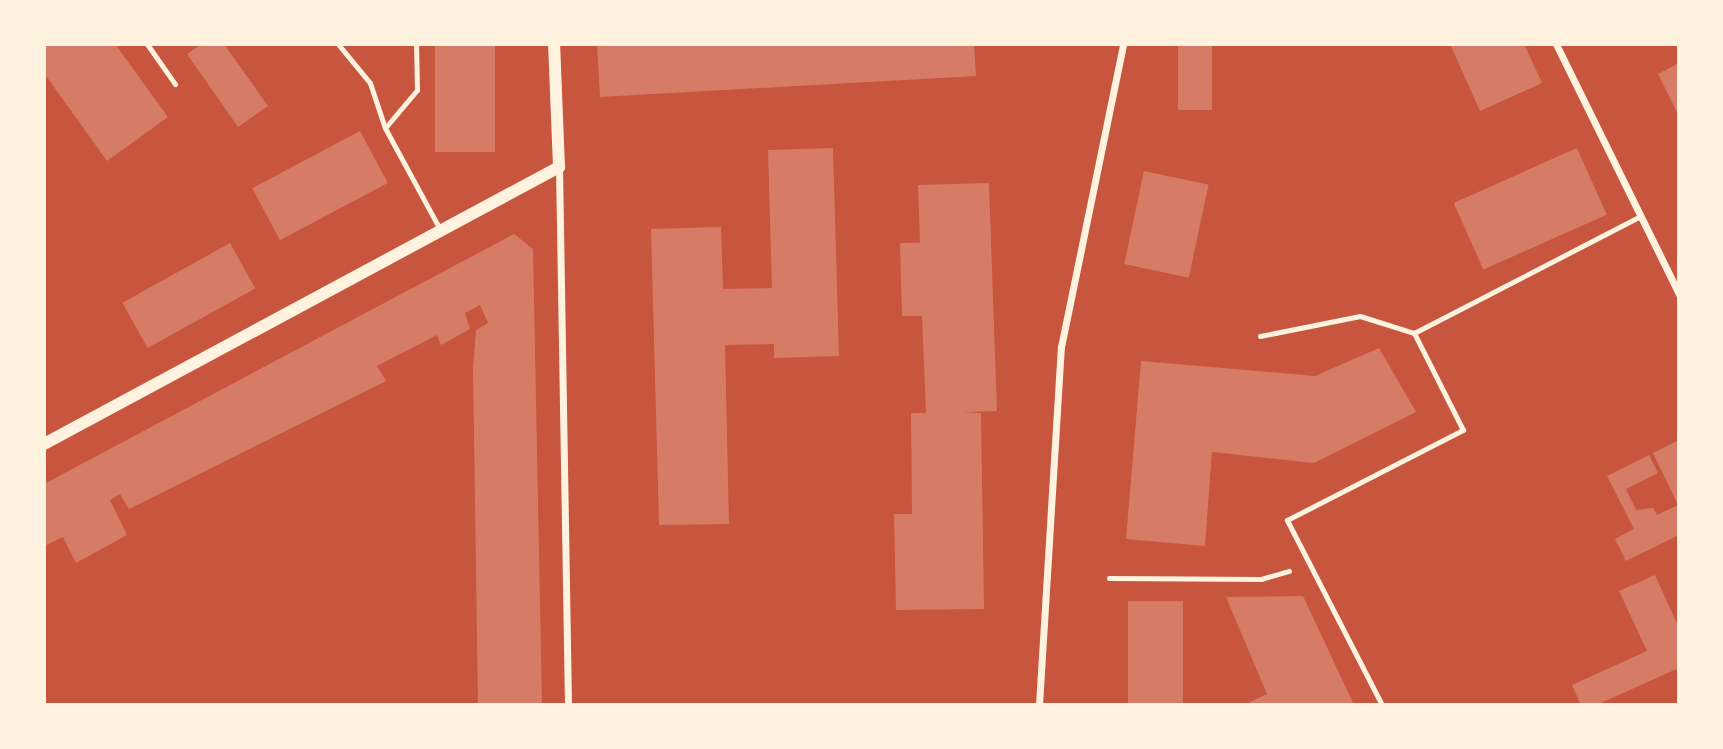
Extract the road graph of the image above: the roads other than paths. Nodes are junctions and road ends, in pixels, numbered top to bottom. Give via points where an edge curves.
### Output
1 (147, 44) edge
2 (338, 44) edge
3 (416, 44) edge
4 (554, 44) edge
5 (1123, 44) edge
6 (1556, 44) edge
7 (175, 83) dead end
8 (385, 128) junction
9 (559, 167) junction
10 (1641, 216) junction
11 (441, 231) junction
12 (1679, 294) edge
13 (1414, 333) junction
14 (1260, 336) dead end
15 (44, 444) edge
16 (568, 705) edge
17 (1039, 705) edge
18 (1382, 705) edge

1 - 7 lane
2 - 8 lane via 370,83
3 - 8 lane via 417,90
4 - 9 street
5 - 17 street via 1061,347
6 - 10 street
8 - 11 lane
9 - 11 street
9 - 16 street
10 - 12 street
10 - 13 lane
11 - 15 street
13 - 14 lane via 1360,316
13 - 18 lane via 1463,430 1287,520

